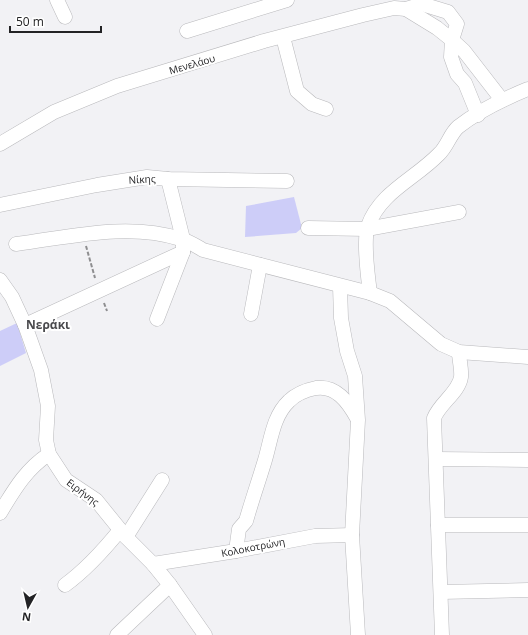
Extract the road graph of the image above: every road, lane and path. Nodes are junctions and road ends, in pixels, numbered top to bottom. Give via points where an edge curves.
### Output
1 (56, 0) edge
2 (287, 0) edge
3 (397, 6) edge
4 (65, 17) dead end
5 (187, 31) dead end
6 (283, 37) junction
7 (452, 40) junction
8 (528, 90) edge
9 (502, 100) junction
10 (326, 109) dead end
11 (478, 115) junction
12 (0, 144) edge
13 (168, 179) junction
14 (287, 180) dead end
15 (0, 205) edge
16 (459, 212) dead end
17 (308, 228) dead end
18 (367, 229) junction
19 (83, 235) junction
20 (16, 244) dead end
21 (183, 245) junction
22 (260, 265) junction
23 (0, 280) edge
24 (340, 286) junction
25 (99, 291) junction
26 (370, 293) junction
27 (6, 300) edge
28 (107, 311) dead end
29 (251, 314) dead end
30 (157, 319) dead end
31 (25, 325) junction
32 (458, 352) junction
33 (528, 358) edge
34 (358, 420) junction
35 (49, 454) junction
36 (436, 459) junction
37 (528, 460) edge
38 (162, 480) dead end
39 (0, 513) edge
40 (438, 525) junction
41 (528, 525) edge
42 (123, 534) junction
43 (352, 535) junction
44 (236, 551) junction
45 (153, 564) junction
46 (170, 584) junction
47 (65, 585) dead end
48 (528, 590) edge
49 (441, 592) junction
50 (117, 635) edge
51 (205, 635) edge
52 (358, 635) edge
53 (442, 635) edge

1 - 4 street
2 - 5 street
3 - 6 street, Μενελάου
3 - 7 street
3 - 7 street, Μενελάου via 422,4 448,12 457,24
6 - 10 street via 297,91 312,104
6 - 12 street, Μενελάου via 93,95 54,112
7 - 9 street via 464,51
7 - 11 street via 451,57
8 - 9 street
9 - 11 street
11 - 18 street via 458,127 441,153 384,200 373,214
13 - 14 street, Νίκης
13 - 15 street, Νίκης via 147,177
13 - 21 street
16 - 18 street
17 - 18 street
18 - 26 street via 367,272
19 - 20 street
19 - 21 street via 110,230 135,231
19 - 25 path
21 - 22 street
21 - 25 street
21 - 30 street
22 - 24 street
22 - 29 street
23 - 27 street, Ειρήνης
24 - 26 street
24 - 34 street via 341,318 355,376
25 - 28 path
25 - 31 street
26 - 32 street via 390,301 442,344
27 - 31 street, Ειρήνης
31 - 35 street, Ειρήνης via 46,390 46,440
32 - 33 street
32 - 36 street via 461,376 459,386 434,418
34 - 43 street
34 - 44 street via 351,407 331,389 310,389 288,401 276,421 246,521 239,529
35 - 39 street via 22,477
35 - 42 street, Ειρήνης via 66,480 96,500
36 - 37 street
36 - 40 street
38 - 42 street
40 - 41 street
40 - 49 street
42 - 45 street, Ειρήνης
42 - 47 street
43 - 44 street, Κολοκοτρώνη via 315,536
43 - 52 street
44 - 45 street, Κολοκοτρώνη
45 - 46 street, Ειρήνης
46 - 50 street
46 - 51 street, Ειρήνης
48 - 49 street
49 - 53 street

